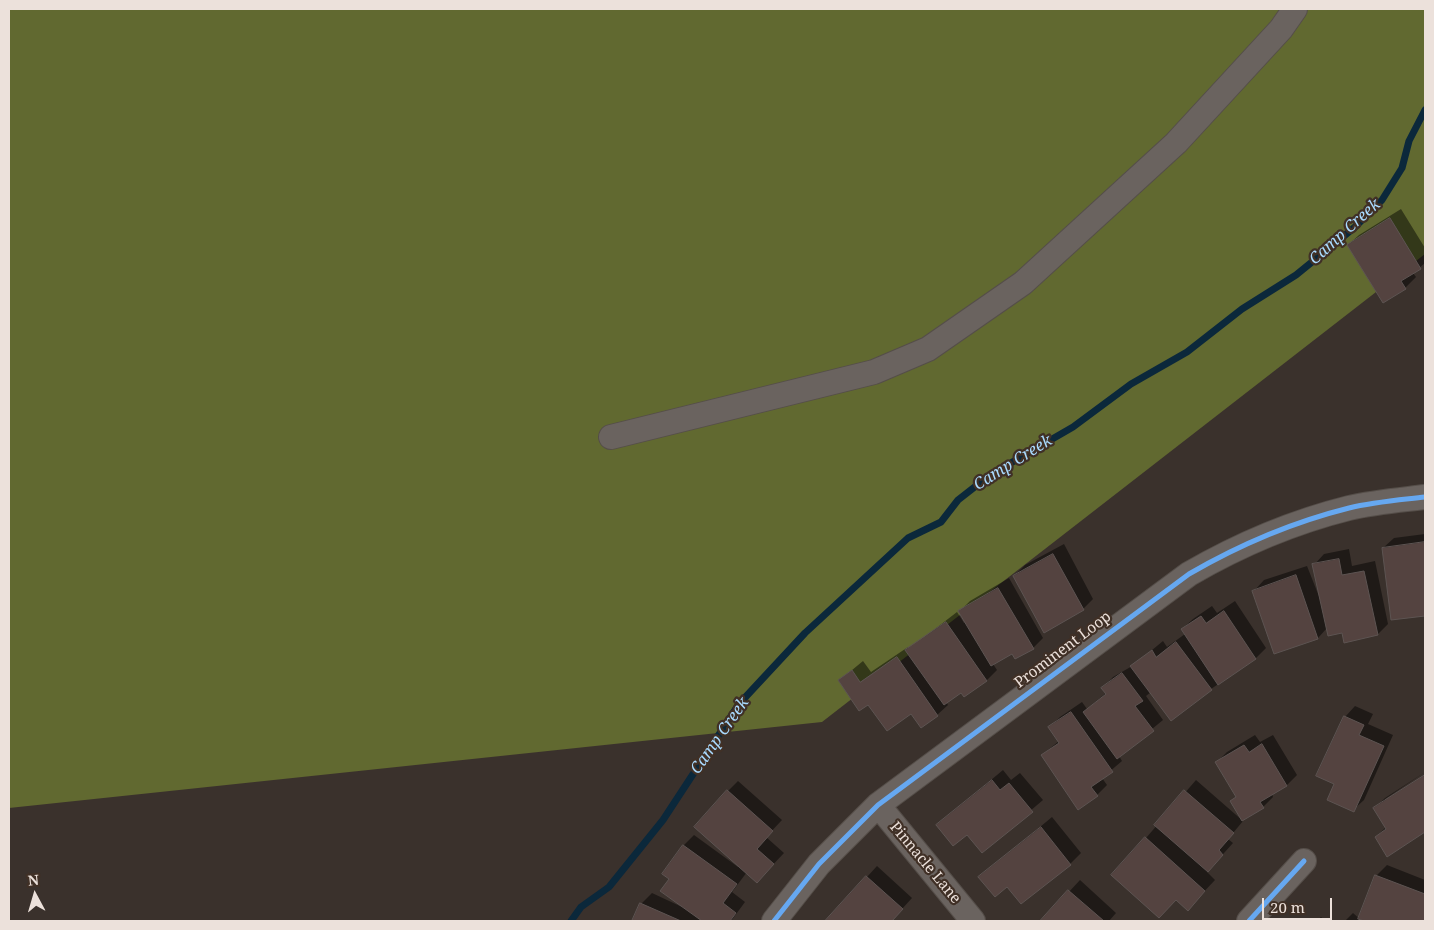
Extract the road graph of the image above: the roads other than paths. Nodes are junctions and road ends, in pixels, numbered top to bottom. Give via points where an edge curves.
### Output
1 (1295, 9) edge
2 (611, 437) dead end
3 (1425, 497) edge
4 (878, 806) junction
5 (1304, 861) dead end
6 (774, 921) edge
7 (973, 921) edge
8 (1249, 921) edge

1 - 2 street via 1281,29 1176,143 1023,282 928,349 874,372
3 - 4 street, Prominent Loop via 1350,508 1298,523 1242,546 1189,574
4 - 6 street, Prominent Loop via 819,864
4 - 7 street, Pinnacle Lane
5 - 8 street

